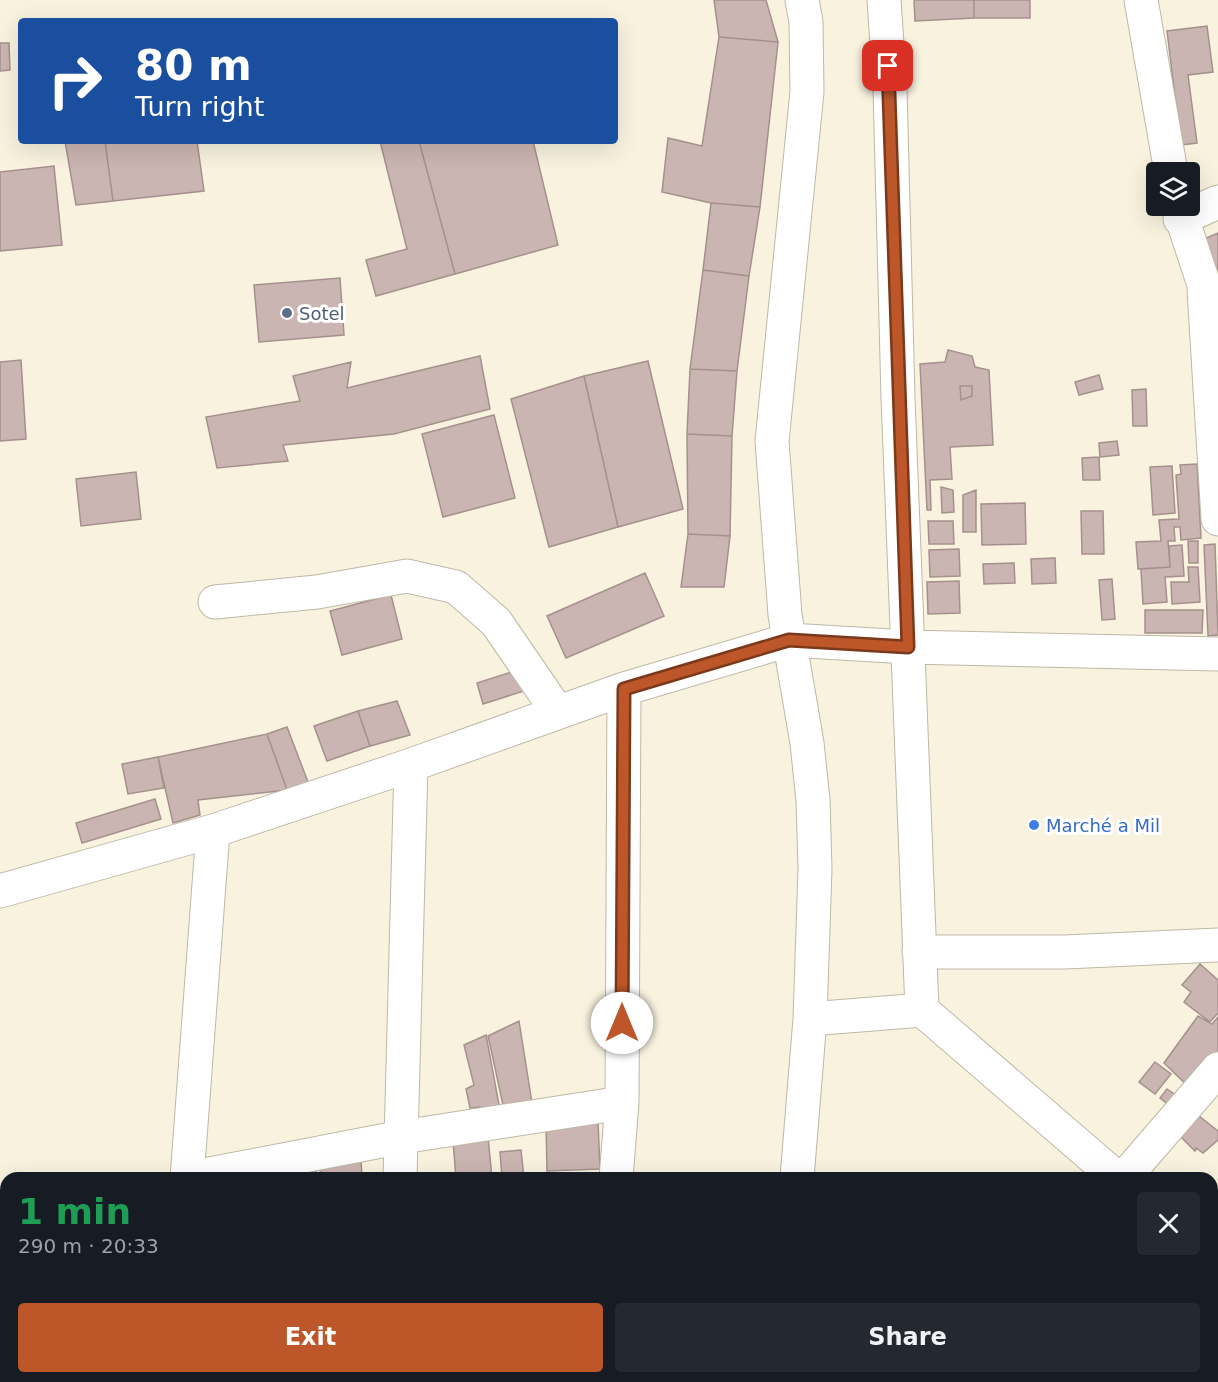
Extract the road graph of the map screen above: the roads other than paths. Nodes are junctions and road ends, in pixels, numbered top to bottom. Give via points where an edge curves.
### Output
1 (802, 0) edge
2 (884, 0) edge
3 (1141, 0) edge
4 (1169, 162) edge
5 (1218, 202) edge
6 (1200, 207) edge
7 (1180, 216) edge
8 (1204, 290) junction
9 (1218, 322) edge
10 (1218, 519) edge
11 (215, 602) dead end
12 (789, 640) junction
13 (908, 647) junction
14 (1218, 654) edge
15 (624, 689) junction
16 (557, 711) junction
17 (411, 765) junction
18 (213, 831) junction
19 (0, 891) edge
20 (1218, 945) edge
21 (919, 952) junction
22 (922, 1010) junction
23 (810, 1019) junction
24 (1218, 1068) edge
25 (622, 1103) junction
26 (402, 1137) junction
27 (188, 1172) edge
28 (219, 1172) edge
29 (400, 1172) edge
30 (616, 1172) edge
31 (797, 1172) edge
32 (1110, 1172) edge
33 (1129, 1172) edge

1 - 12 street via 807,92 772,441
2 - 13 street
3 - 4 street
5 - 6 street
7 - 8 street
8 - 9 street
8 - 10 street
11 - 16 street via 317,592 407,576 456,587 496,622
12 - 13 street
12 - 15 street
12 - 23 street via 813,800
13 - 14 street
13 - 21 street
15 - 16 street
15 - 25 street
16 - 17 street
17 - 18 street
17 - 26 street
18 - 19 street
18 - 27 street
20 - 21 street
21 - 22 street
22 - 23 street
22 - 32 street
23 - 31 street
24 - 33 street
25 - 26 street
25 - 30 street
26 - 28 street
26 - 29 street

